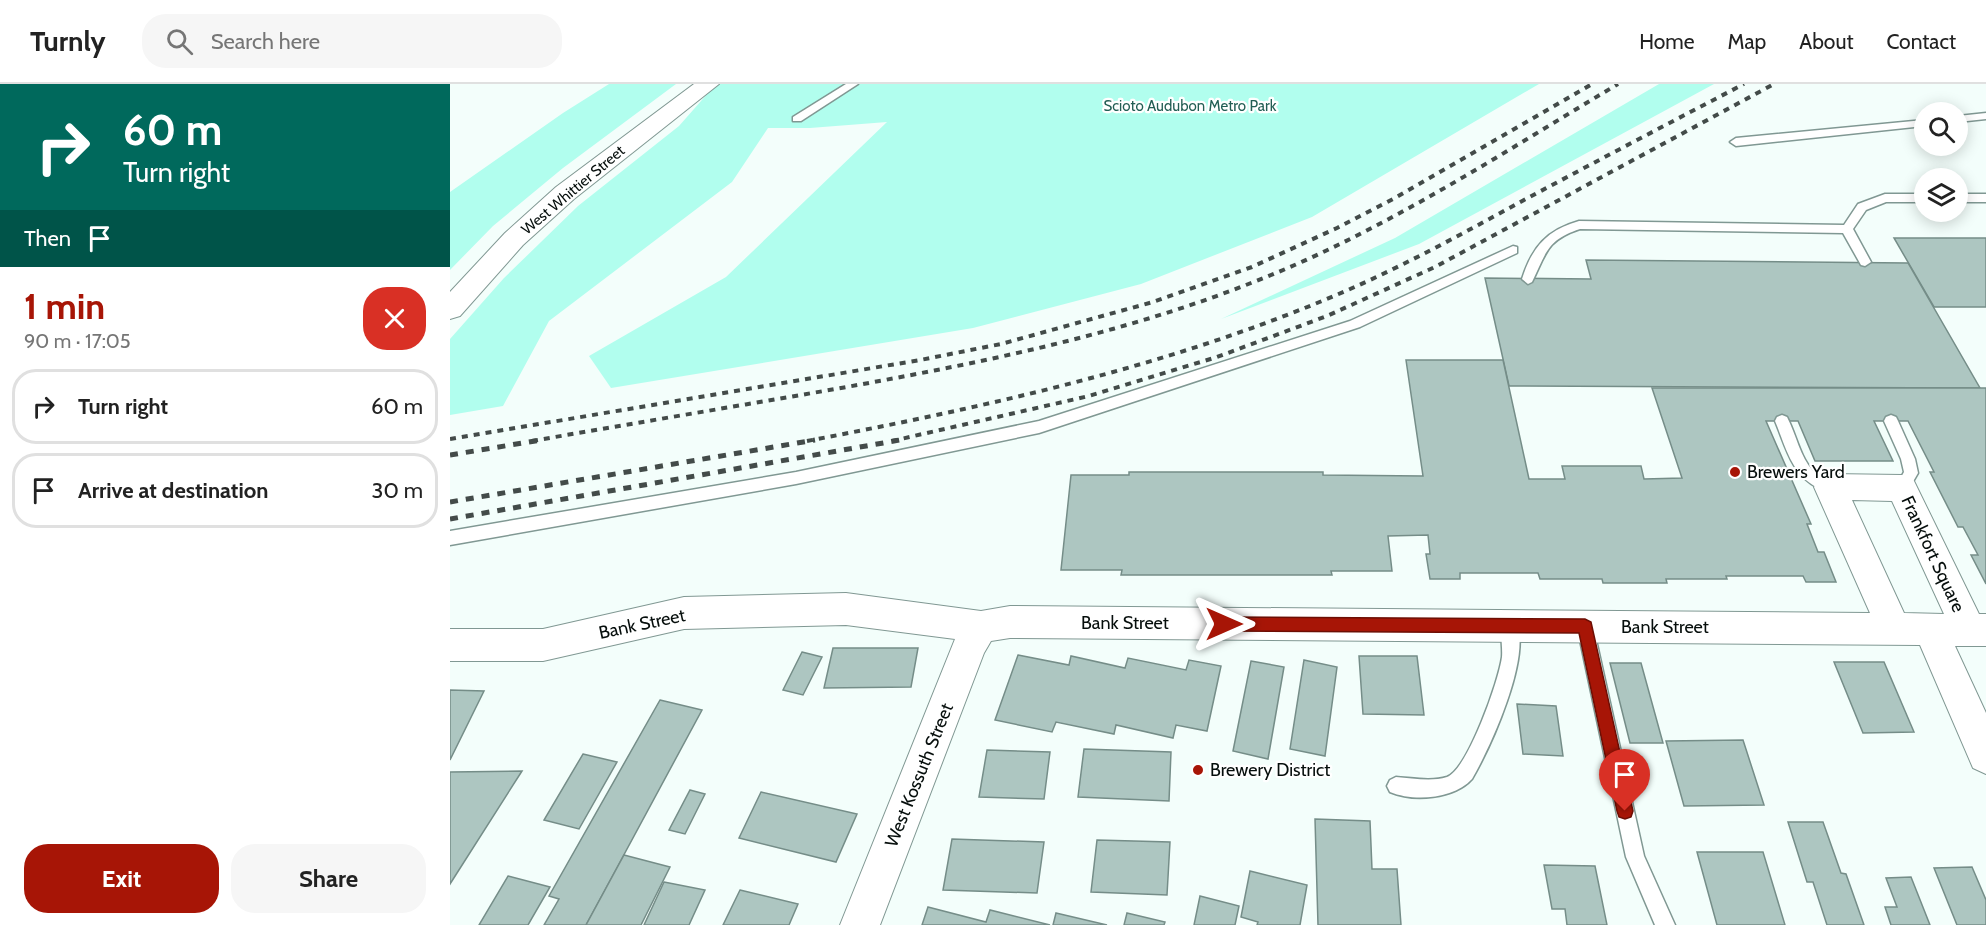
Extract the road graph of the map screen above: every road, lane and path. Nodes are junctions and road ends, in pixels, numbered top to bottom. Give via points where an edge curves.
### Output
1 (708, 84) edge
2 (854, 84) edge
3 (1986, 116) edge
4 (1968, 118) edge
5 (797, 119) dead end
6 (1914, 124) edge
7 (1736, 142) dead end
8 (1914, 198) edge
9 (1968, 198) edge
10 (1986, 198) edge
11 (1846, 229) junction
12 (1513, 250) dead end
13 (1865, 262) dead end
14 (1528, 279) dead end
15 (458, 300) edge
16 (1782, 421) dead end
17 (1890, 421) dead end
18 (1830, 487) junction
19 (1902, 488) junction
20 (450, 538) edge
21 (1510, 626) junction
22 (1585, 626) junction
23 (981, 627) junction
24 (1894, 629) junction
25 (1930, 629) junction
26 (1978, 630) edge
27 (450, 645) edge
28 (1986, 755) edge
29 (1396, 786) dead end
30 (860, 925) edge
31 (1665, 925) edge

1 - 15 street, West Whittier Street via 565,193 514,239
2 - 5 lane
3 - 4 lane
6 - 7 lane
8 - 11 lane via 1885,198 1862,207
9 - 10 lane
11 - 13 lane
11 - 14 lane via 1572,227 1548,239 1535,256
12 - 20 lane via 1355,324 1039,427 796,478
16 - 18 lane via 1809,476
17 - 19 lane via 1911,473
18 - 19 street, Frankfort Square
18 - 24 street
19 - 26 street, Frankfort Square
21 - 22 street, Bank Street
21 - 23 street, Bank Street via 998,622
21 - 29 lane via 1510,659 1498,699 1473,761 1460,780 1446,787
22 - 24 street, Bank Street
22 - 31 lane via 1635,857
23 - 27 street, Bank Street via 846,609 684,613 543,645
23 - 30 street, West Kossuth Street via 970,645
24 - 25 street, Bank Street
25 - 26 street, Bank Street
25 - 28 street

